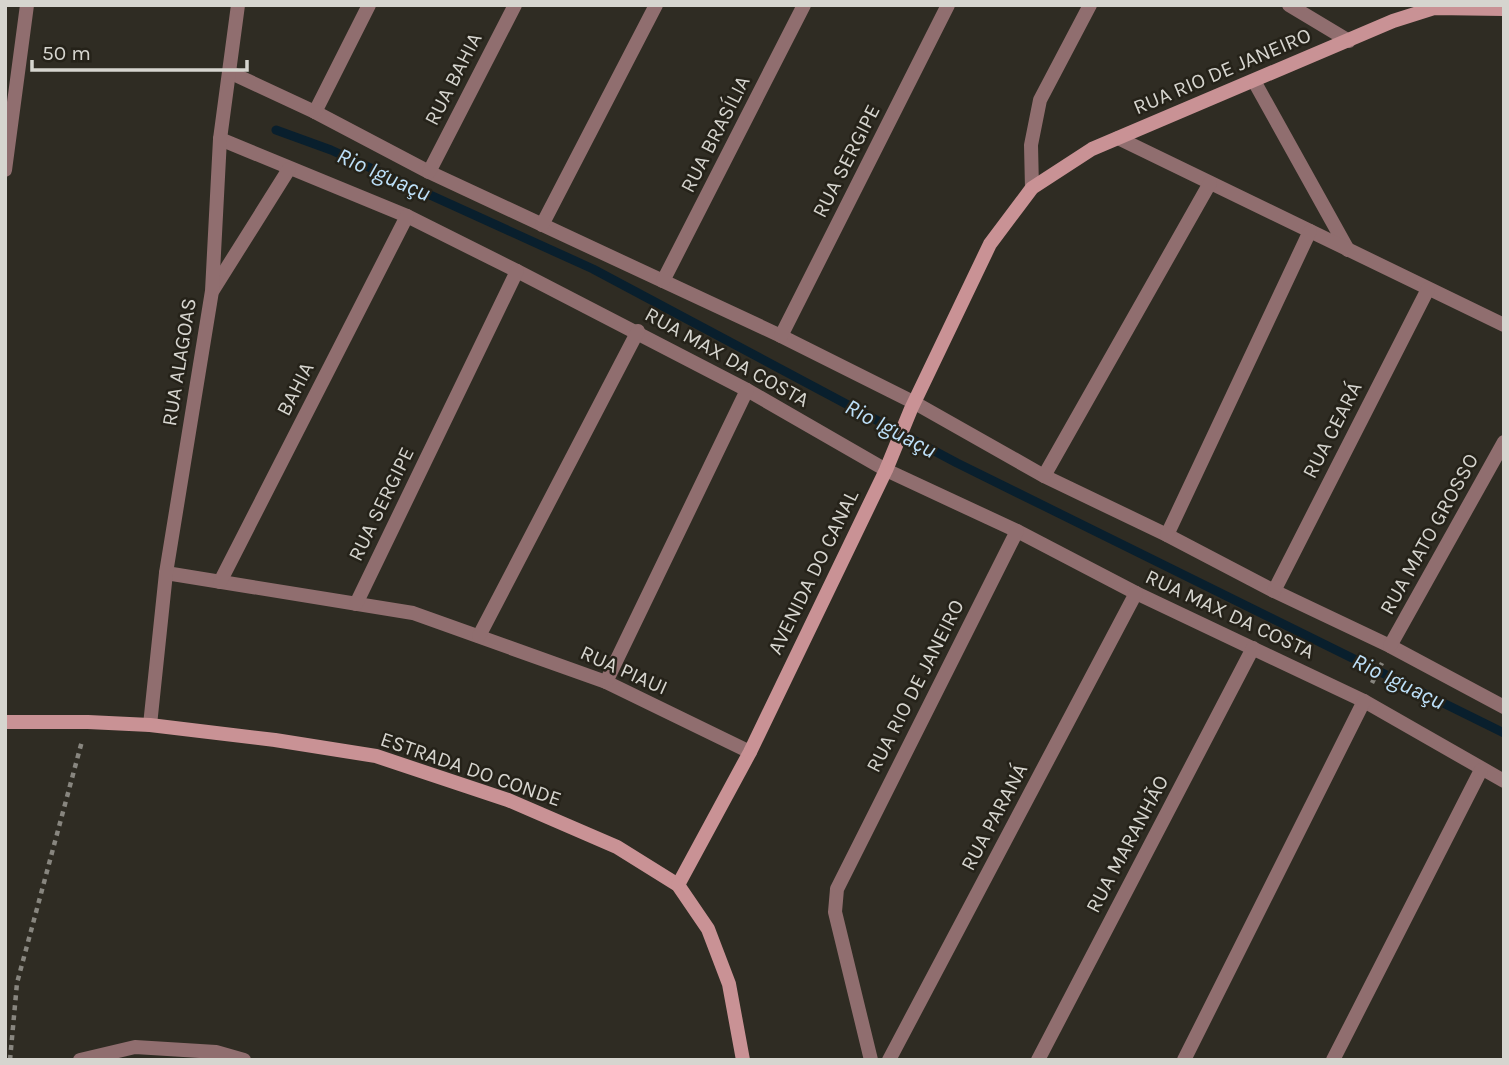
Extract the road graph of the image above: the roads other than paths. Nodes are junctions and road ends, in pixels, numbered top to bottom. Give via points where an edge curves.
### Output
1 (27, 5) edge
2 (238, 5) edge
3 (369, 5) edge
4 (515, 5) edge
5 (656, 5) edge
6 (804, 5) edge
7 (948, 5) edge
8 (1090, 5) edge
9 (1289, 5) edge
10 (1504, 9) edge
11 (1349, 41) junction
12 (229, 72) junction
13 (1254, 81) junction
14 (315, 112) junction
15 (1118, 138) junction
16 (220, 139) junction
17 (289, 169) junction
18 (5, 170) edge
19 (429, 172) junction
20 (1210, 183) junction
21 (1032, 188) junction
22 (407, 216) junction
23 (542, 225) junction
24 (1310, 231) junction
25 (1348, 250) junction
26 (517, 271) junction
27 (663, 281) junction
28 (1428, 289) junction
29 (212, 291) junction
30 (1504, 325) edge
31 (638, 331) junction
32 (781, 336) junction
33 (747, 390) junction
34 (913, 406) junction
35 (1504, 442) edge
36 (888, 466) junction
37 (1044, 476) junction
38 (1017, 531) junction
39 (1167, 535) junction
40 (166, 573) junction
41 (220, 582) junction
42 (1274, 591) junction
43 (1136, 593) junction
44 (356, 604) junction
45 (479, 636) junction
46 (1253, 648) junction
47 (1388, 651) junction
48 (606, 682) junction
49 (1364, 701) junction
50 (1504, 706) edge
51 (5, 722) edge
52 (150, 725) junction
53 (750, 752) junction
54 (1481, 770) junction
55 (1504, 781) edge
56 (678, 884) junction
57 (80, 1060) edge
58 (244, 1060) edge
59 (743, 1060) edge
60 (871, 1060) edge
61 (889, 1060) edge
62 (1038, 1060) edge
63 (1185, 1060) edge
64 (1333, 1060) edge

1 - 18 street
2 - 12 street, RUA ALAGOAS
3 - 14 street
4 - 19 street, RUA BAHIA
5 - 23 street
6 - 27 street, RUA BRASÍLIA
7 - 32 street, RUA SERGIPE
8 - 21 street via 1040,100 1031,145
9 - 11 street
10 - 11 street, RUA RIO DE JANEIRO via 1434,8
11 - 13 street, RUA RIO DE JANEIRO
12 - 14 street, RUA MAX DA COSTA
12 - 16 street, RUA ALAGOAS
13 - 15 street, RUA RIO DE JANEIRO
13 - 25 street
14 - 19 street, RUA MAX DA COSTA
15 - 20 street, RUA RIO DE JANEIRO
15 - 21 street, RUA RIO DE JANEIRO via 1092,149
16 - 17 street, RUA MAX DA COSTA
16 - 29 street, RUA ALAGOAS
17 - 22 street, RUA MAX DA COSTA
17 - 29 street
19 - 23 street, RUA MAX DA COSTA
20 - 24 street, RUA RIO DE JANEIRO
20 - 37 street
21 - 34 street, RUA RIO DE JANEIRO via 990,244
22 - 26 street, RUA MAX DA COSTA
22 - 41 street, BAHIA
23 - 27 street, RUA MAX DA COSTA
24 - 25 street, RUA RIO DE JANEIRO
24 - 39 street
25 - 28 street, RUA RIO DE JANEIRO
26 - 31 street, RUA MAX DA COSTA
26 - 44 street, RUA SERGIPE
27 - 32 street, RUA MAX DA COSTA
28 - 30 street, RUA RIO DE JANEIRO
28 - 42 street, RUA CEARÁ
29 - 40 street, RUA ALAGOAS
31 - 33 street, RUA MAX DA COSTA
31 - 45 street
32 - 34 street, RUA MAX DA COSTA
33 - 36 street, RUA MAX DA COSTA
33 - 48 street
34 - 36 street, AVENIDA DO CANAL
34 - 37 street, RUA MAX DA COSTA
35 - 47 street, RUA MATO GROSSO
36 - 38 street, RUA MAX DA COSTA
36 - 53 street, AVENIDA DO CANAL
37 - 39 street, RUA MAX DA COSTA
38 - 43 street, RUA MAX DA COSTA
38 - 60 street, RUA RIO DE JANEIRO via 837,889 835,912
39 - 42 street, RUA MAX DA COSTA
40 - 41 street, RUA PIAUI
40 - 52 street, RUA ALAGOAS
41 - 44 street, RUA PIAUI
42 - 47 street, RUA MAX DA COSTA
43 - 46 street, RUA MAX DA COSTA
43 - 61 street, RUA PARANÁ
44 - 45 street, RUA PIAUI via 413,613
45 - 48 street, RUA PIAUI
46 - 49 street, RUA MAX DA COSTA
46 - 62 street, RUA MARANHÃO
47 - 50 street, RUA MAX DA COSTA
48 - 53 street, RUA PIAUI
49 - 54 street, RUA MAX DA COSTA
49 - 63 street
51 - 52 street, ESTRADA DO CONDE
52 - 56 street, ESTRADA DO CONDE via 376,756 508,800 617,847
53 - 56 street, AVENIDA DO CANAL
54 - 55 street, RUA MAX DA COSTA
54 - 64 street
56 - 59 street, ESTRADA DO CONDE via 708,929 729,984
57 - 58 street via 135,1047 216,1052

